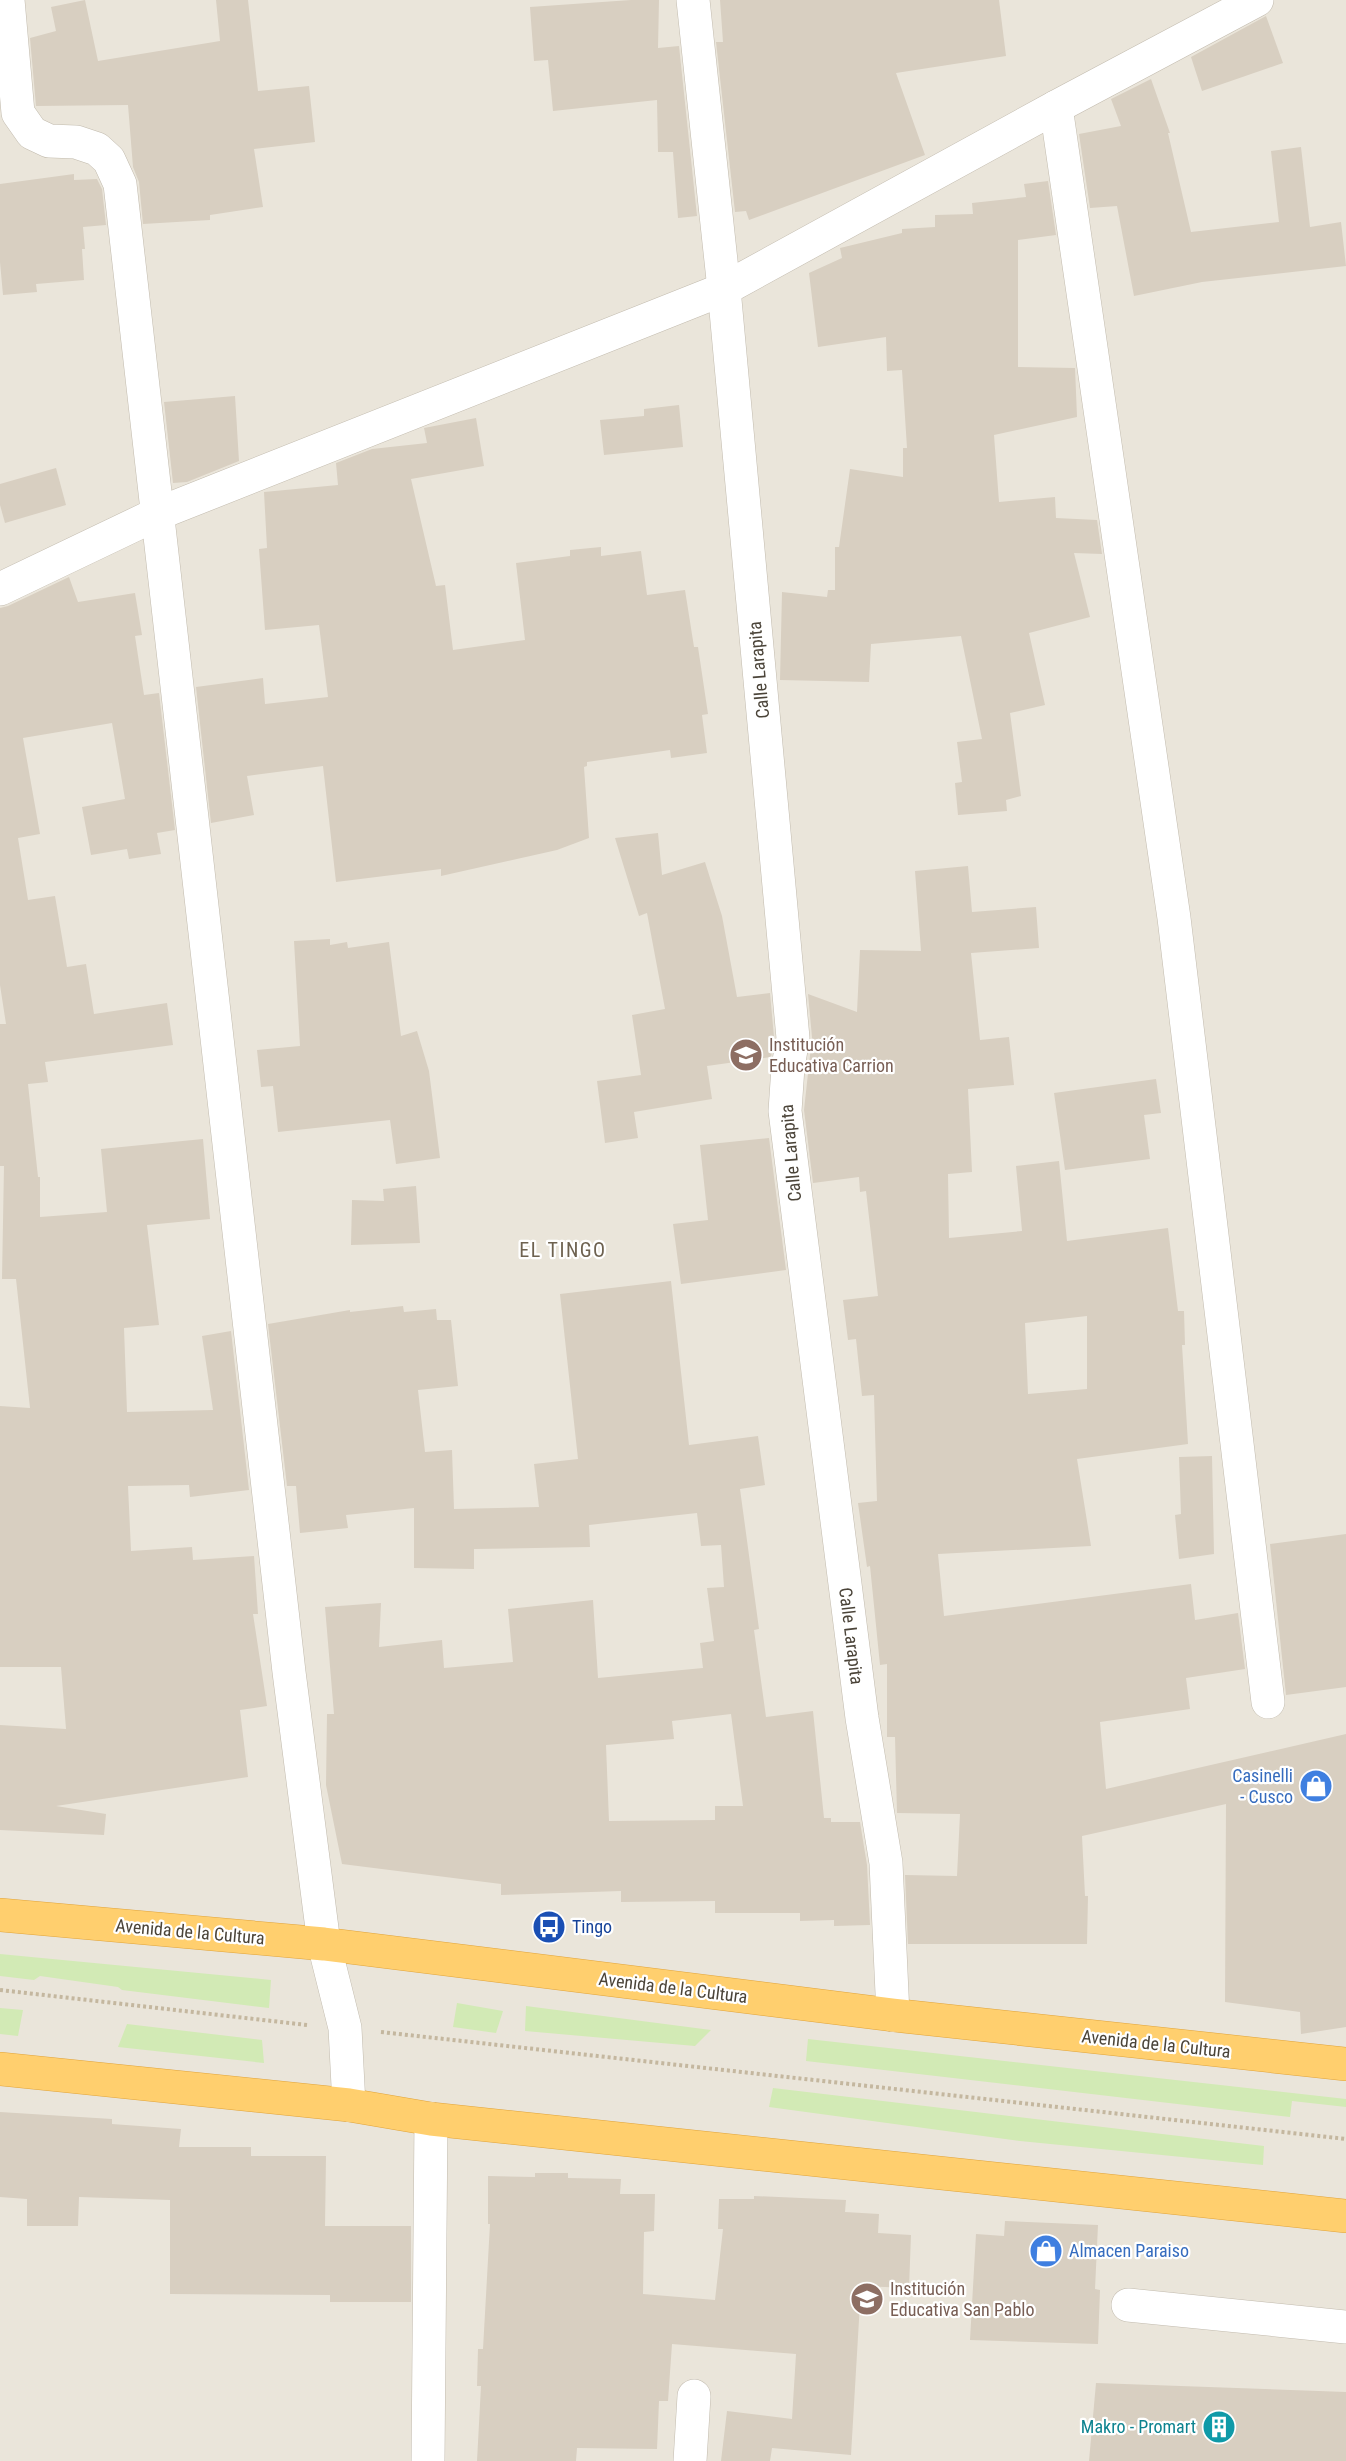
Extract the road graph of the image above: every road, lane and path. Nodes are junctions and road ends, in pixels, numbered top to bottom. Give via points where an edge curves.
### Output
1 (8, 0) edge
2 (693, 0) edge
3 (1257, 0) edge
4 (1056, 106) junction
5 (724, 289) junction
6 (157, 514) junction
7 (0, 589) edge
8 (1268, 1702) dead end
9 (0, 1915) edge
10 (324, 1944) junction
11 (0, 1990) edge
12 (893, 2015) junction
13 (345, 2028) junction
14 (1346, 2064) edge
15 (0, 2069) edge
16 (349, 2105) junction
17 (431, 2119) junction
18 (1346, 2139) edge
19 (1346, 2216) edge
20 (1128, 2305) dead end
21 (1346, 2327) edge
22 (694, 2396) dead end
23 (428, 2461) edge
24 (690, 2461) edge

1 - 6 street via 18,113 32,133 49,141 76,142 97,149 109,160 120,184
2 - 5 street, Calle Larapita
3 - 4 street
4 - 5 street
4 - 8 street via 1174,918
5 - 6 street
5 - 12 street, Calle Larapita via 793,1038 785,1111 861,1718 886,1863
6 - 7 street
6 - 10 street via 289,1672
9 - 10 highway, Avenida de la Cultura
10 - 12 highway, Avenida de la Cultura
10 - 13 street
11 - 13 path
12 - 14 highway, Avenida de la Cultura
13 - 16 street
13 - 18 path
15 - 16 highway
16 - 17 highway
17 - 19 highway
17 - 23 street
20 - 21 street
22 - 24 street

